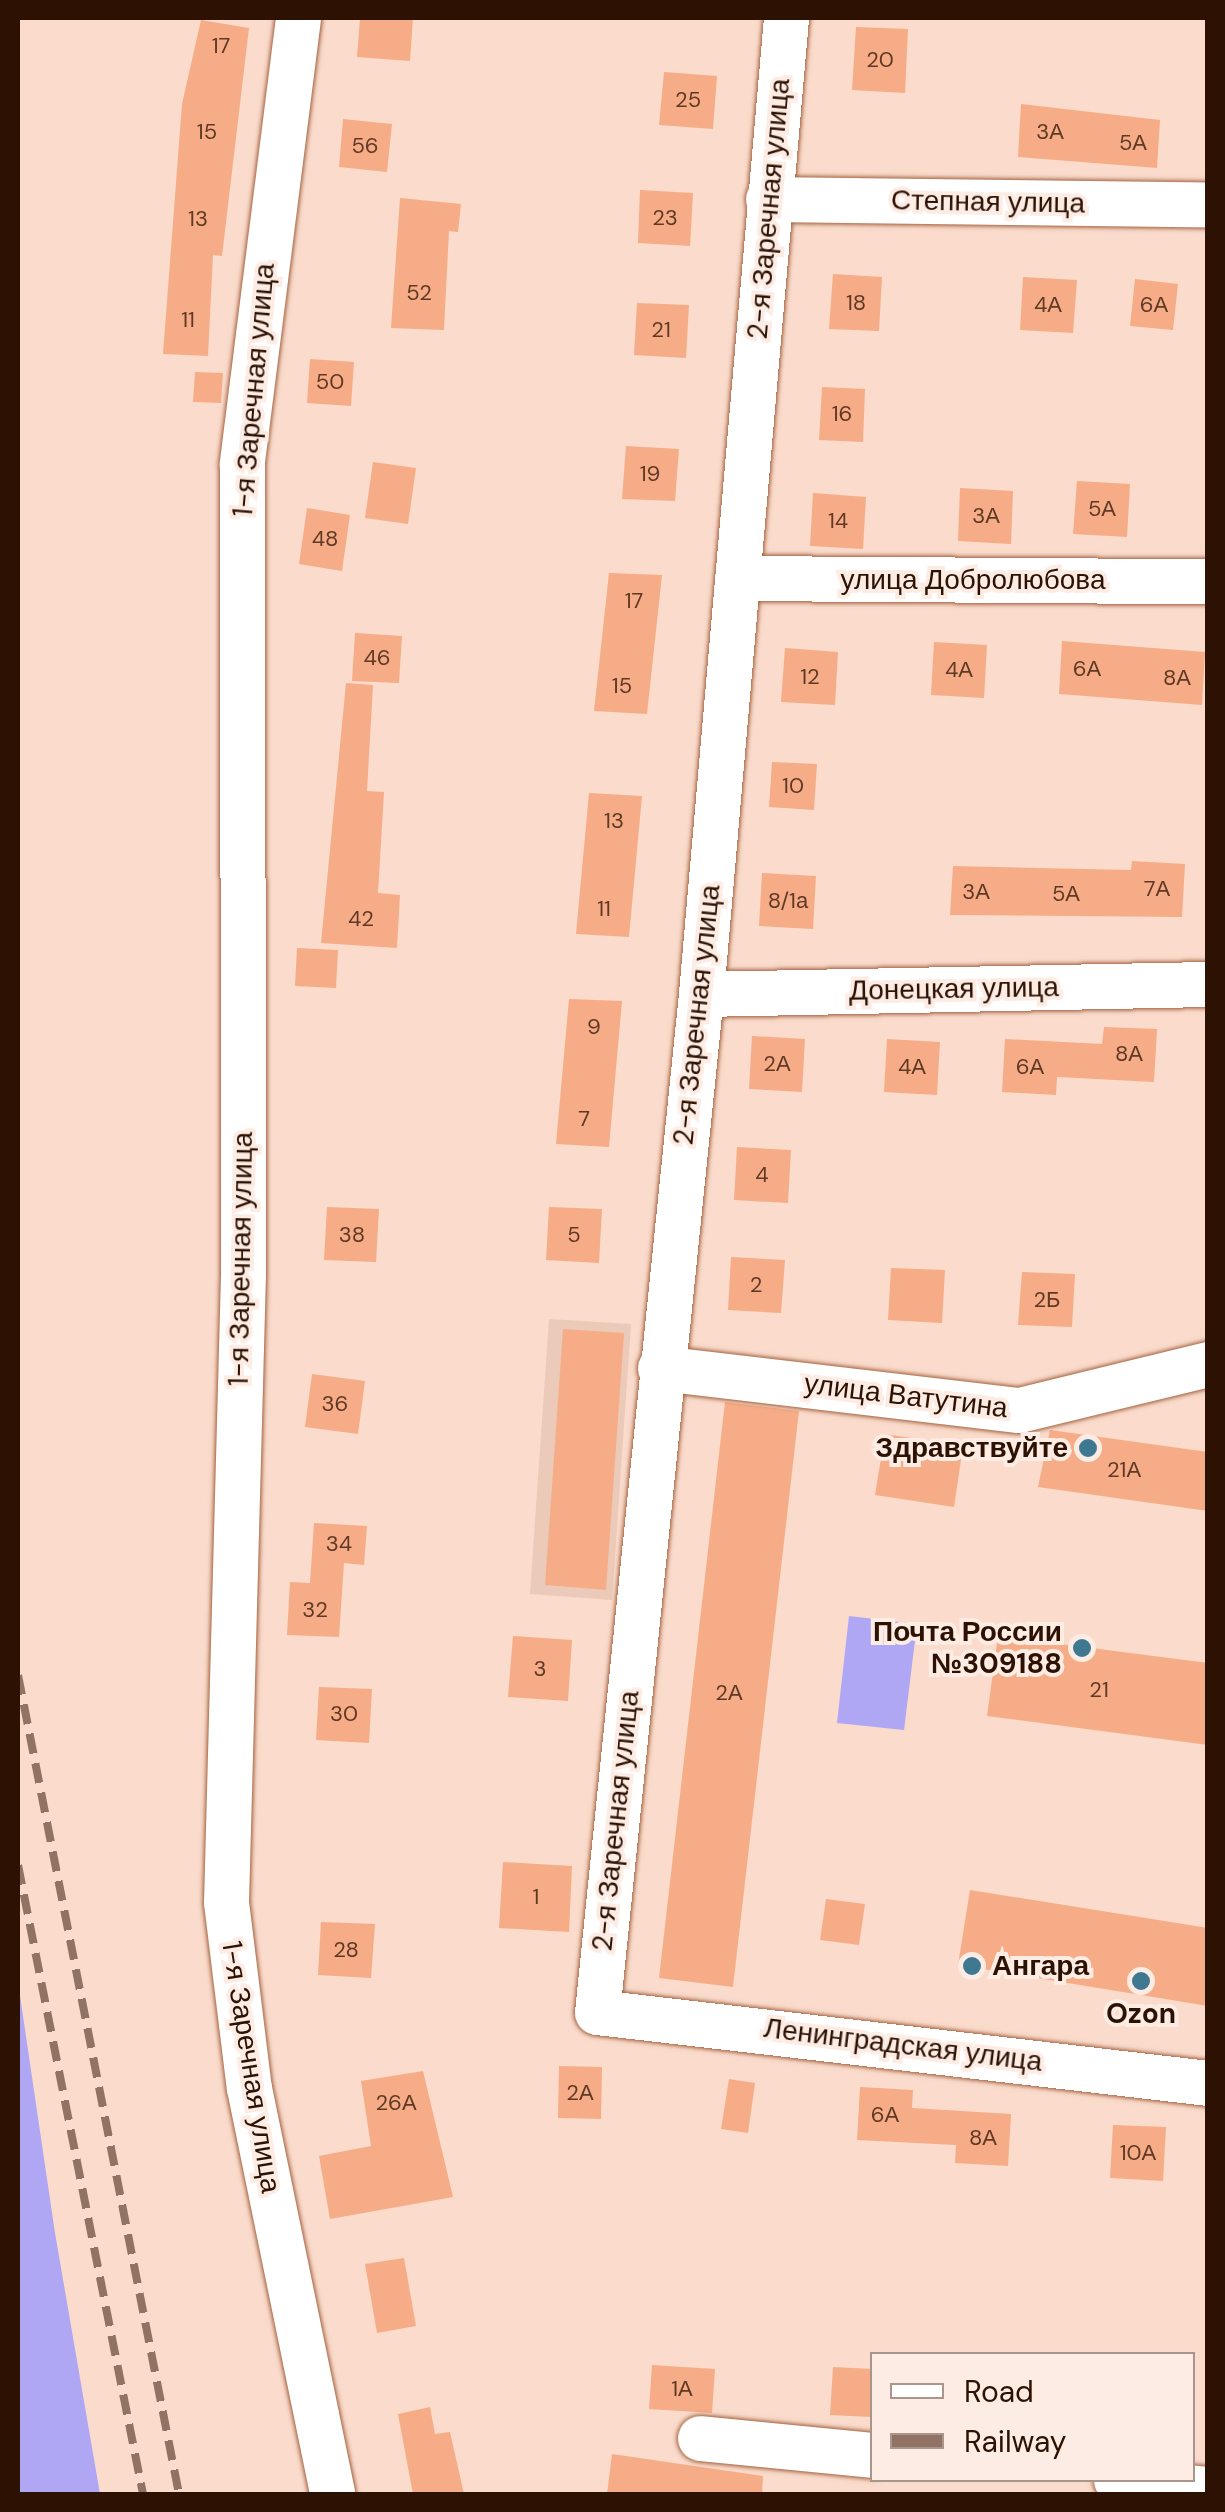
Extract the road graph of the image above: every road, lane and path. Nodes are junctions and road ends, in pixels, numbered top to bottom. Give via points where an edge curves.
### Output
1 (298, 18) edge
2 (786, 18) edge
3 (768, 199) junction
4 (1208, 204) edge
5 (738, 578) junction
6 (1208, 582) edge
7 (1208, 984) edge
8 (701, 994) junction
9 (1208, 1364) edge
10 (660, 1368) junction
11 (598, 2012) joint
12 (1208, 2083) edge
13 (700, 2438) dead end
14 (870, 2455) edge
15 (1139, 2482) edge
16 (1208, 2488) edge
17 (332, 2494) edge

1 - 17 street, 1-я Заречная улица via 242,464 243,1274 226,1902 249,2088
2 - 3 street, 2-я Заречная улица
3 - 4 street, Степная улица
3 - 5 street, 2-я Заречная улица
5 - 6 street, улица Добролюбова
5 - 8 street, 2-я Заречная улица
7 - 8 street, Донецкая улица
8 - 10 street, 2-я Заречная улица
9 - 10 street, улица Ватутина via 1018,1410
10 - 11 street, 2-я Заречная улица
11 - 12 street, Ленинградская улица
13 - 14 street
15 - 16 street

